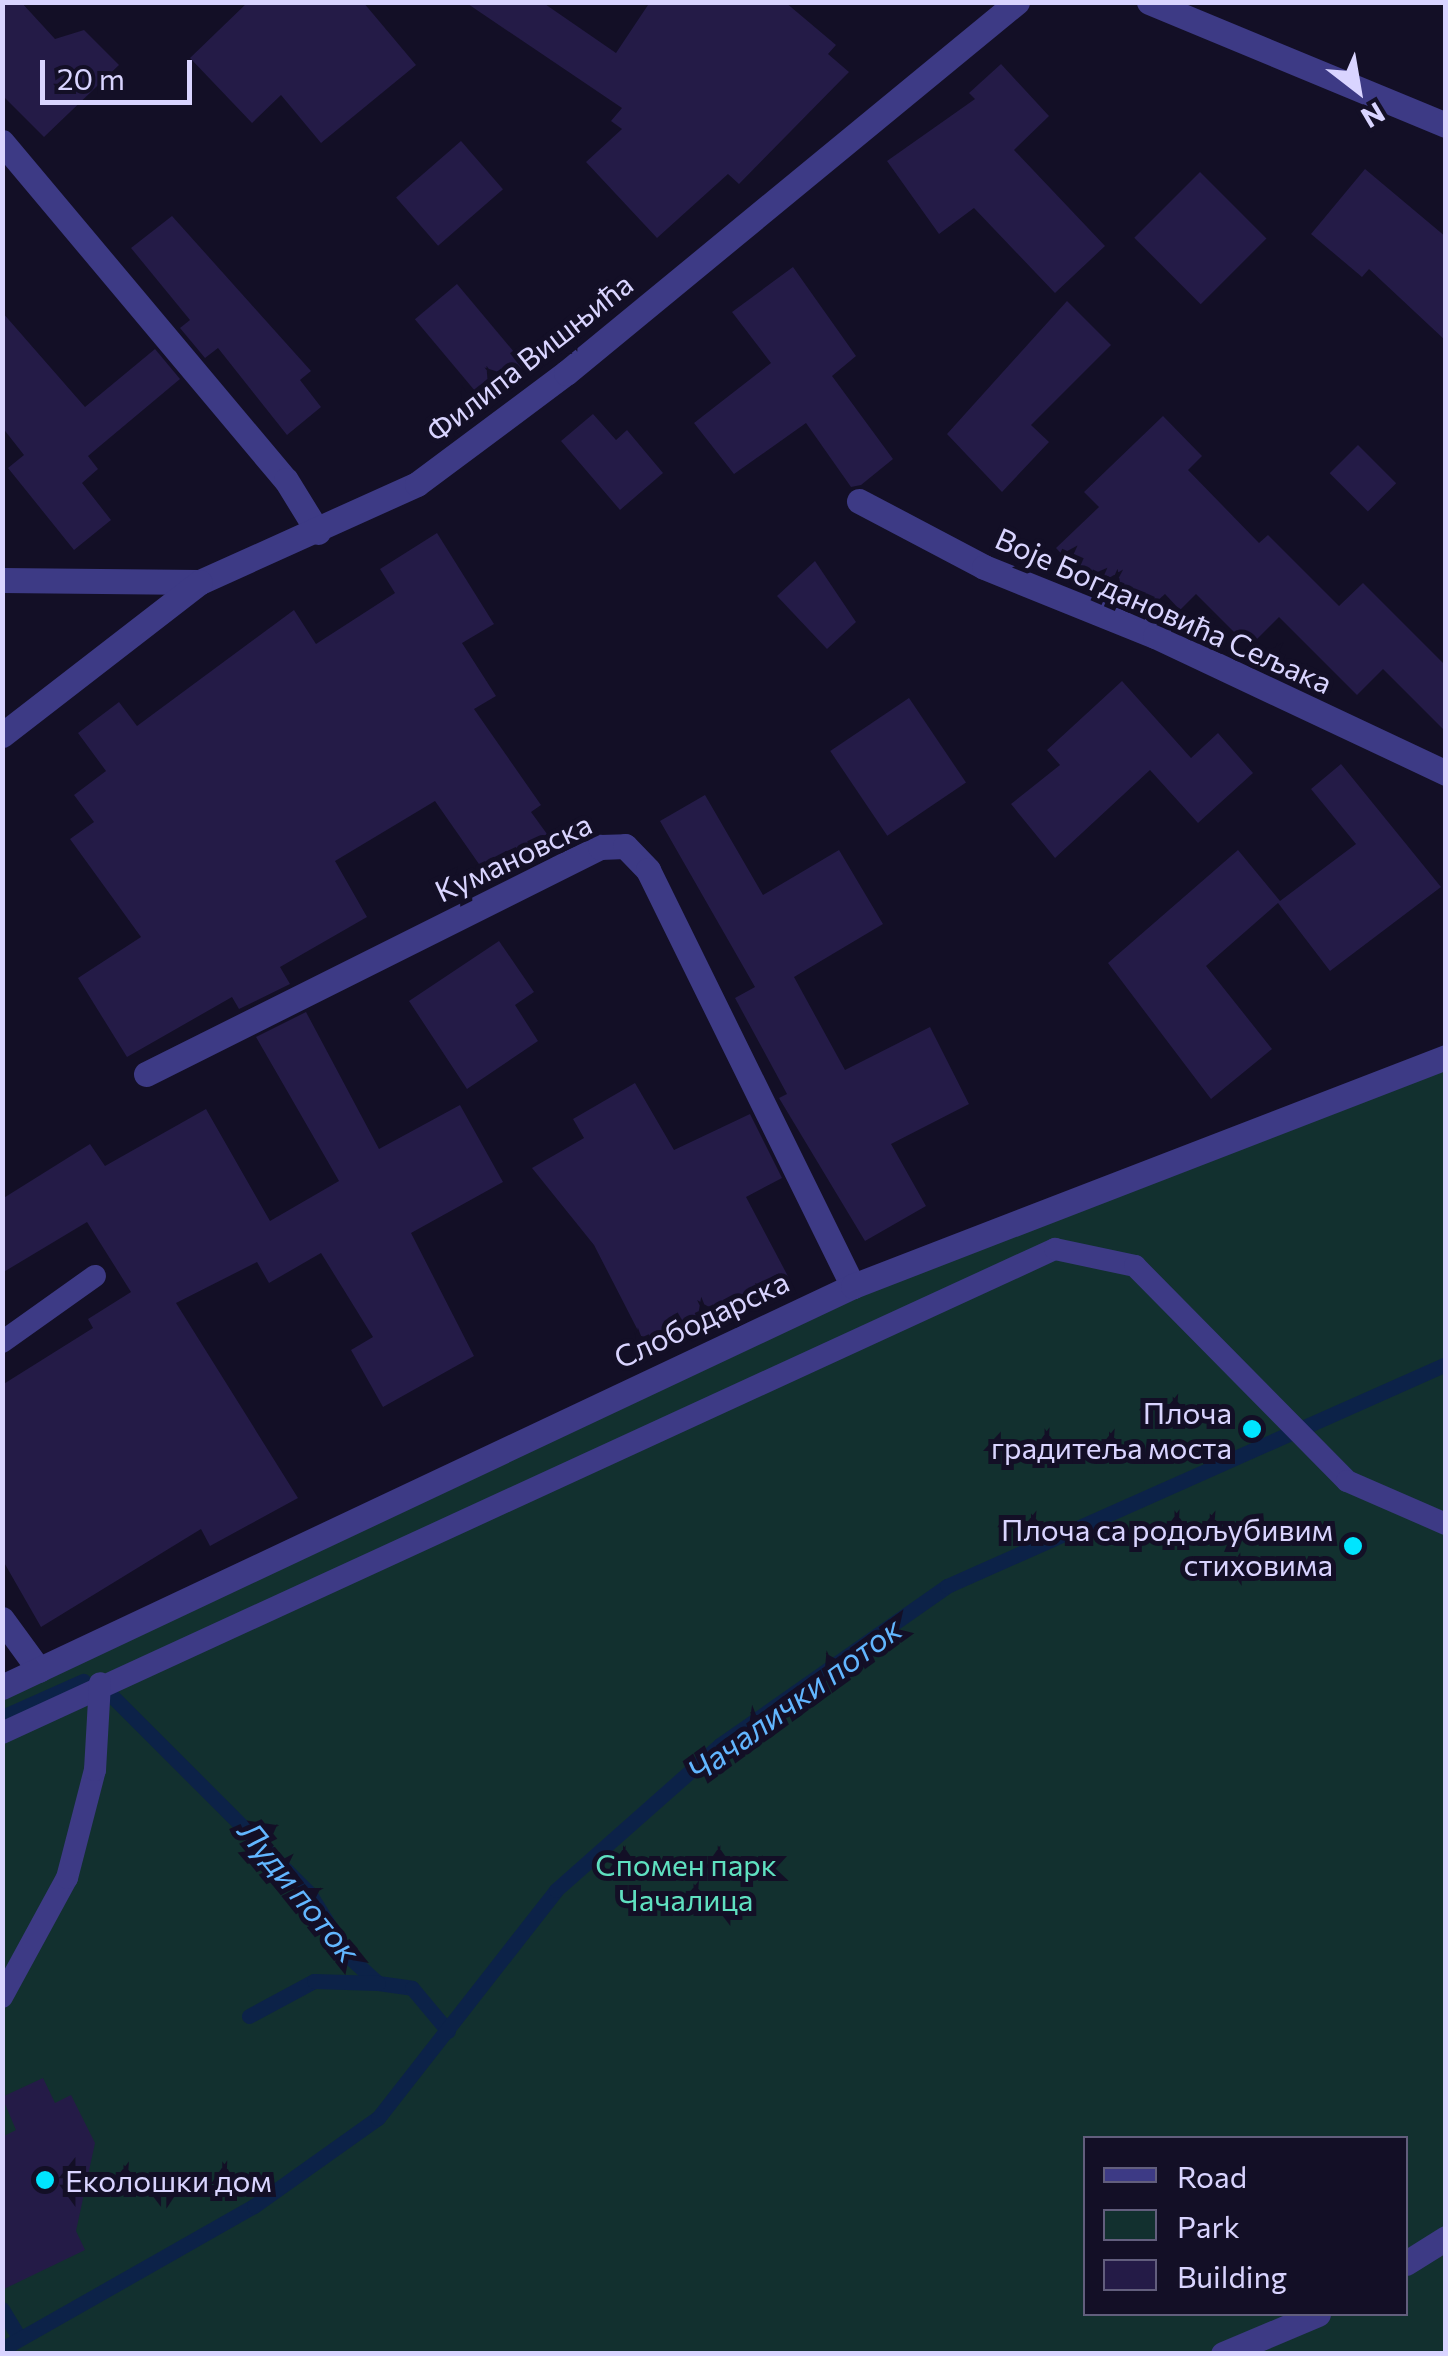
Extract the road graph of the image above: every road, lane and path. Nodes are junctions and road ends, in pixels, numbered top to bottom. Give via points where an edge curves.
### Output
1 (1018, 2) edge
2 (1149, 2) edge
3 (1446, 126) edge
4 (2, 142) edge
5 (860, 501) dead end
6 (318, 532) junction
7 (2, 580) edge
8 (200, 582) junction
9 (2, 735) edge
10 (1446, 773) edge
11 (1446, 1057) edge
12 (146, 1074) dead end
13 (95, 1276) dead end
14 (853, 1286) junction
15 (2, 1342) edge
16 (1446, 1524) edge
17 (2, 1618) edge
18 (39, 1670) junction
19 (100, 1682) junction
20 (2, 1687) edge
21 (2, 1733) edge
22 (2, 1997) edge
23 (1446, 2238) edge
24 (1408, 2261) edge
25 (1313, 2316) edge
26 (1223, 2354) edge

1 - 6 street, Филипа Вишњића via 466,451
2 - 3 street
4 - 6 street via 286,480
5 - 10 street, Воје Богдановића Сељака via 984,567 1156,636
6 - 8 street, Филипа Вишњића
7 - 8 street, Филипа Вишњића
8 - 9 street
11 - 14 street, Слободарска
12 - 14 street, Кумановска via 600,847 625,846 648,870
13 - 15 lane
14 - 18 street, Слободарска
16 - 19 lane via 1356,1489 1135,1266 1055,1249
17 - 18 street
18 - 20 street, Слободарска
19 - 21 lane
19 - 22 lane via 95,1770 68,1878
23 - 24 street
25 - 26 street

